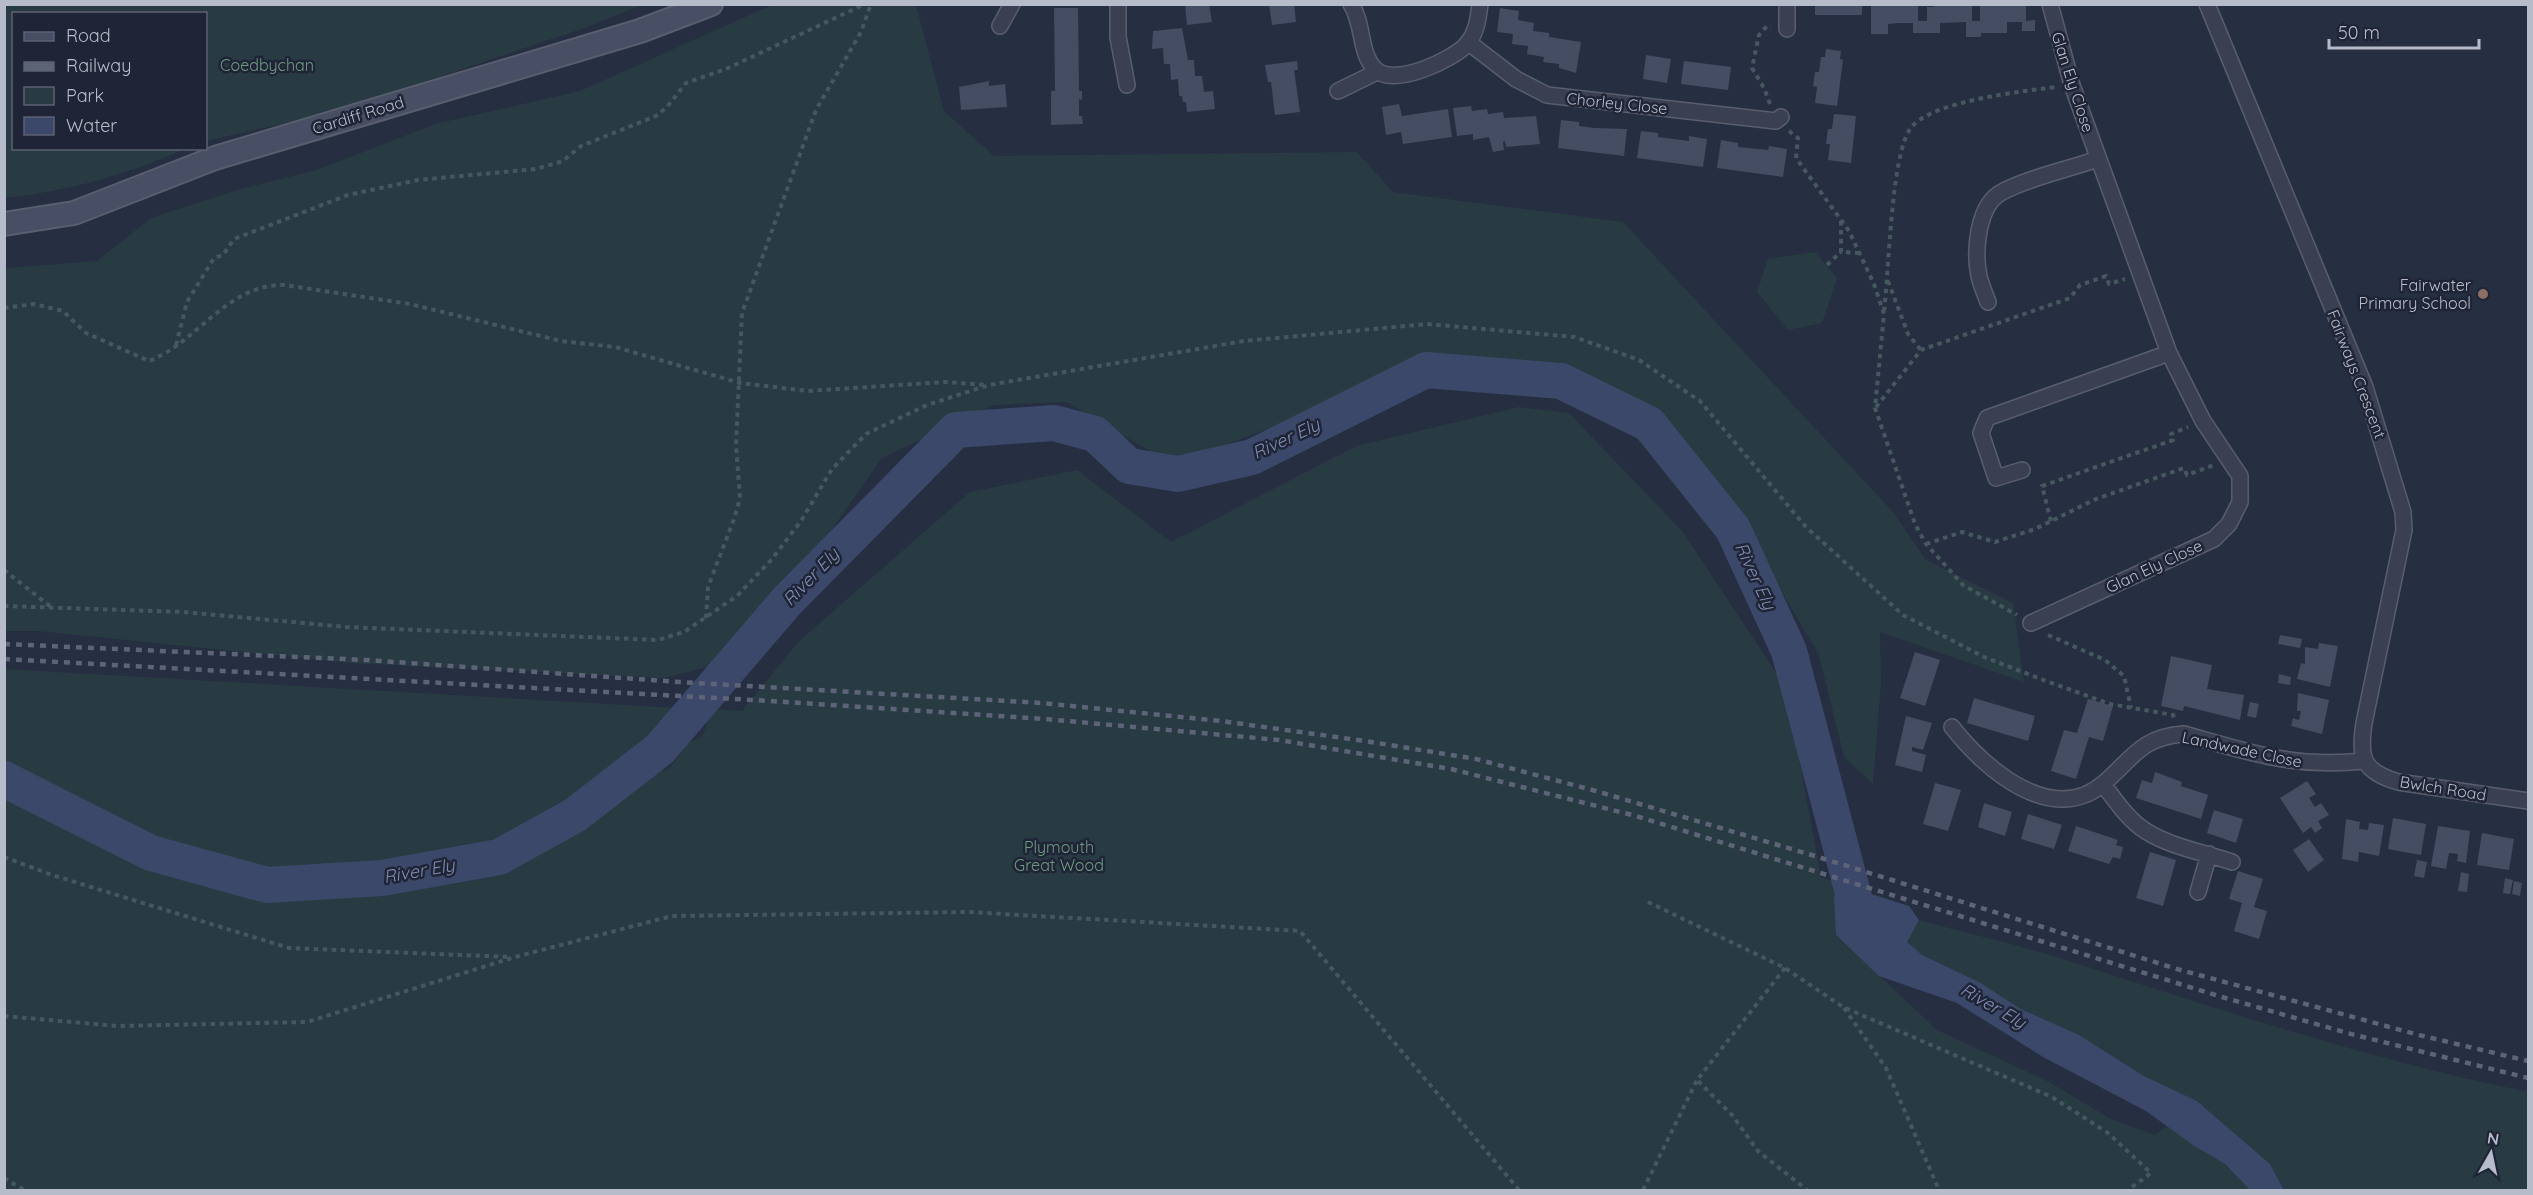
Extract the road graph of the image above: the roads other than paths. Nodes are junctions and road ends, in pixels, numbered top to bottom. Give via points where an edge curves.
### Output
1 (711, 4) edge
2 (1012, 4) edge
3 (1118, 4) edge
4 (1351, 4) edge
5 (1480, 4) edge
6 (1787, 4) edge
7 (2050, 4) edge
8 (2207, 4) edge
9 (1000, 26) dead end
10 (1787, 29) dead end
11 (1468, 42) junction
12 (1377, 72) junction
13 (1127, 85) dead end
14 (1338, 91) dead end
15 (1778, 119) road end
16 (2098, 159) junction
17 (4, 224) edge
18 (1988, 302) dead end
19 (2169, 353) junction
20 (2022, 470) dead end
21 (2031, 623) road end
22 (1952, 727) dead end
23 (2364, 761) junction
24 (2103, 784) junction
25 (2529, 801) edge
26 (2209, 854) junction
27 (2232, 862) dead end
28 (2198, 892) dead end

1 - 17 street, Cardiff Road via 640,31 215,158 74,213
2 - 9 street
3 - 13 street via 1118,37
4 - 12 street via 1361,23 1370,63
5 - 11 street via 1475,32
6 - 10 street
7 - 16 street, Glan Ely Close
8 - 23 street, Fairways Crescent via 2365,387 2403,512 2404,530 2364,723
11 - 12 street via 1459,52 1426,69 1390,75
11 - 15 street, Chorley Close via 1516,79 1547,95
12 - 14 street
16 - 18 street via 2000,192 1988,205 1978,236 1977,257
16 - 19 street, Glan Ely Close
19 - 20 street via 1987,418 1981,434 1996,478
19 - 21 street, Glan Ely Close via 2203,421 2240,476 2240,502 2229,524 2214,539
22 - 24 street, Landwade Close via 1992,769 2037,795 2060,800 2085,794
23 - 24 street, Landwade Close via 2330,764 2277,760 2175,734 2153,739 2137,749
23 - 25 street, Bwlch Road via 2377,776 2398,782
24 - 26 street via 2142,829
26 - 27 street
26 - 28 street

